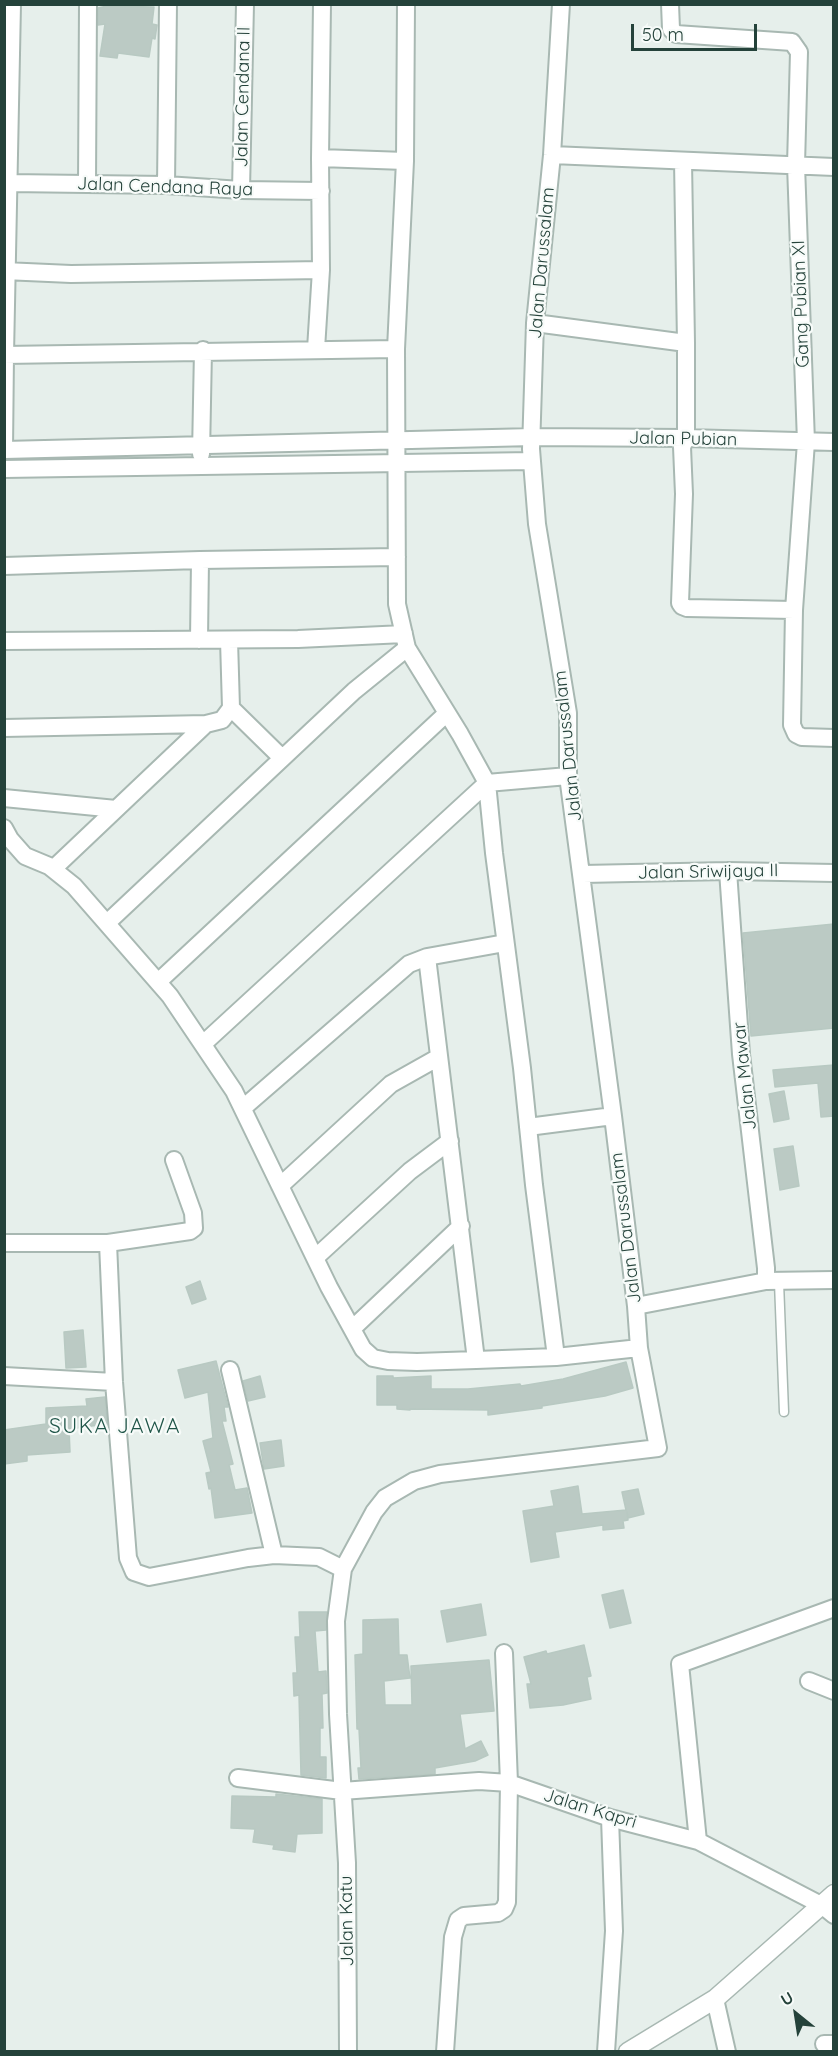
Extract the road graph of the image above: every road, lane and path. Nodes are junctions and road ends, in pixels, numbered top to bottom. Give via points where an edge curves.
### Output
1 (12, 4) edge
2 (88, 4) edge
3 (168, 4) edge
4 (245, 4) edge
5 (322, 4) edge
6 (406, 4) edge
7 (561, 4) edge
8 (670, 4) edge
9 (552, 155) junction
10 (320, 158) junction
11 (405, 161) junction
12 (683, 161) junction
13 (796, 165) junction
14 (834, 167) edge
15 (9, 183) junction
16 (87, 184) junction
17 (166, 185) junction
18 (241, 190) junction
19 (321, 191) junction
20 (321, 270) junction
21 (5, 271) edge
22 (535, 323) junction
23 (686, 343) junction
24 (316, 349) junction
25 (396, 349) junction
26 (202, 350) junction
27 (4, 355) edge
28 (533, 437) junction
29 (687, 438) junction
30 (396, 440) junction
31 (806, 442) junction
32 (834, 442) edge
33 (202, 445) junction
34 (4, 450) edge
35 (532, 461) junction
36 (396, 463) junction
37 (200, 466) junction
38 (4, 470) edge
39 (397, 557) junction
40 (200, 560) junction
41 (4, 566) edge
42 (794, 610) junction
43 (199, 640) junction
44 (229, 640) junction
45 (4, 641) edge
46 (406, 641) junction
47 (231, 708) junction
48 (447, 713) junction
49 (206, 724) junction
50 (4, 728) edge
51 (834, 738) edge
52 (282, 758) junction
53 (568, 776) junction
54 (487, 783) junction
55 (4, 798) edge
56 (116, 809) junction
57 (4, 828) edge
58 (53, 869) junction
59 (728, 871) junction
60 (834, 873) edge
61 (583, 874) junction
62 (106, 924) junction
63 (505, 943) junction
64 (426, 957) junction
65 (158, 982) junction
66 (203, 1044) junction
67 (440, 1057) junction
68 (243, 1108) junction
69 (613, 1116) junction
70 (528, 1127) junction
71 (450, 1141) junction
72 (174, 1160) dead end
73 (280, 1186) junction
74 (461, 1226) junction
75 (108, 1243) junction
76 (4, 1244) edge
77 (315, 1258) junction
78 (834, 1280) edge
79 (772, 1281) junction
80 (636, 1306) junction
81 (352, 1329) junction
82 (639, 1348) junction
83 (556, 1357) junction
84 (476, 1360) junction
85 (230, 1370) dead end
86 (4, 1376) edge
87 (114, 1382) junction
88 (784, 1412) dead end
89 (274, 1556) junction
90 (343, 1569) junction
91 (834, 1608) edge
92 (504, 1653) dead end
93 (809, 1681) dead end
94 (834, 1691) edge
95 (238, 1778) dead end
96 (509, 1783) junction
97 (342, 1791) junction
98 (610, 1818) junction
99 (698, 1841) junction
100 (830, 1905) edge
101 (715, 1999) junction
102 (348, 2052) edge
103 (445, 2052) edge
104 (606, 2052) edge
105 (628, 2052) edge
106 (727, 2052) edge

1 - 15 street
2 - 16 street
3 - 17 street
4 - 18 street, Jalan Cendana II
5 - 10 street
6 - 11 street
7 - 9 street, Jalan Darussalam
8 - 13 street, Gang Pubian XI via 671,29 676,34 792,42 799,52
9 - 12 street
9 - 22 street, Jalan Darussalam
10 - 11 street
10 - 19 street
11 - 25 street
12 - 13 street
12 - 23 street
13 - 14 street
13 - 31 street, Gang Pubian XI
15 - 16 street, Jalan Cendana Raya
15 - 21 street
16 - 17 street, Jalan Cendana Raya
17 - 18 street, Jalan Cendana Raya
18 - 19 street, Jalan Cendana Raya
19 - 20 street
20 - 21 street via 71,274
20 - 24 street
21 - 27 street
22 - 23 street
22 - 28 street, Jalan Darussalam
23 - 29 street
24 - 25 street
24 - 26 street
25 - 30 street
26 - 27 street
26 - 33 street
27 - 34 street
28 - 29 street, Jalan Pubian
28 - 30 street, Jalan Pubian
28 - 35 street, Jalan Darussalam
29 - 31 street, Jalan Pubian
29 - 42 street via 682,447 682,606
30 - 33 street, Jalan Pubian
30 - 36 street
31 - 32 street, Jalan Pubian
31 - 42 street, Gang Pubian XI
33 - 34 street, Jalan Pubian
33 - 37 street
35 - 36 street
35 - 53 street, Jalan Darussalam via 537,524 568,713
36 - 37 street
36 - 39 street
37 - 38 street
39 - 40 street
39 - 46 street via 397,604
40 - 41 street
40 - 43 street
42 - 51 street, Gang Pubian XI via 792,725 802,737
43 - 44 street
43 - 45 street
44 - 46 street
44 - 47 street
46 - 48 street
46 - 52 street
47 - 49 street via 222,720
47 - 52 street
48 - 54 street
48 - 65 street
49 - 50 street
49 - 56 street
52 - 62 street
53 - 54 street
53 - 61 street, Jalan Darussalam
54 - 63 street
54 - 66 street
55 - 56 street
56 - 58 street
57 - 58 street via 25,856
58 - 62 street via 74,886
59 - 60 street, Jalan Sriwijaya II
59 - 61 street, Jalan Sriwijaya II
59 - 79 street, Jalan Mawar via 741,1054 765,1257
61 - 69 street, Jalan Darussalam
62 - 65 street
63 - 64 street
63 - 70 street
64 - 67 street
64 - 68 street via 409,964
65 - 66 street
66 - 68 street
67 - 71 street
67 - 73 street via 391,1084
68 - 73 street
69 - 70 street
69 - 80 street, Jalan Darussalam
70 - 83 street
71 - 74 street
71 - 77 street via 410,1171
72 - 75 street via 193,1213 194,1228
73 - 77 street
74 - 81 street
74 - 84 street
75 - 76 street
75 - 87 street
77 - 81 street
78 - 79 street
79 - 80 street
79 - 88 lane
80 - 82 street, Jalan Darussalam
81 - 84 street via 373,1359
82 - 83 street
82 - 90 street, Jalan Darussalam via 658,1448 440,1474 414,1481 385,1498
83 - 84 street
85 - 89 street
86 - 87 street
87 - 89 street via 128,1557 134,1572 149,1577
89 - 90 street via 319,1557
90 - 97 street, Jalan Katu via 336,1622
91 - 99 street via 681,1664
92 - 96 street
93 - 94 street
95 - 97 street, Jalan Kapri
96 - 97 street, Jalan Kapri via 479,1781
96 - 98 street, Jalan Kapri
96 - 103 street via 507,1902 498,1913 458,1920 453,1937
97 - 102 street, Jalan Katu via 347,1863
98 - 99 street, Jalan Kapri
98 - 104 street via 614,1931
99 - 100 street, Jalan Kapri
100 - 101 street
101 - 105 street
101 - 106 street

